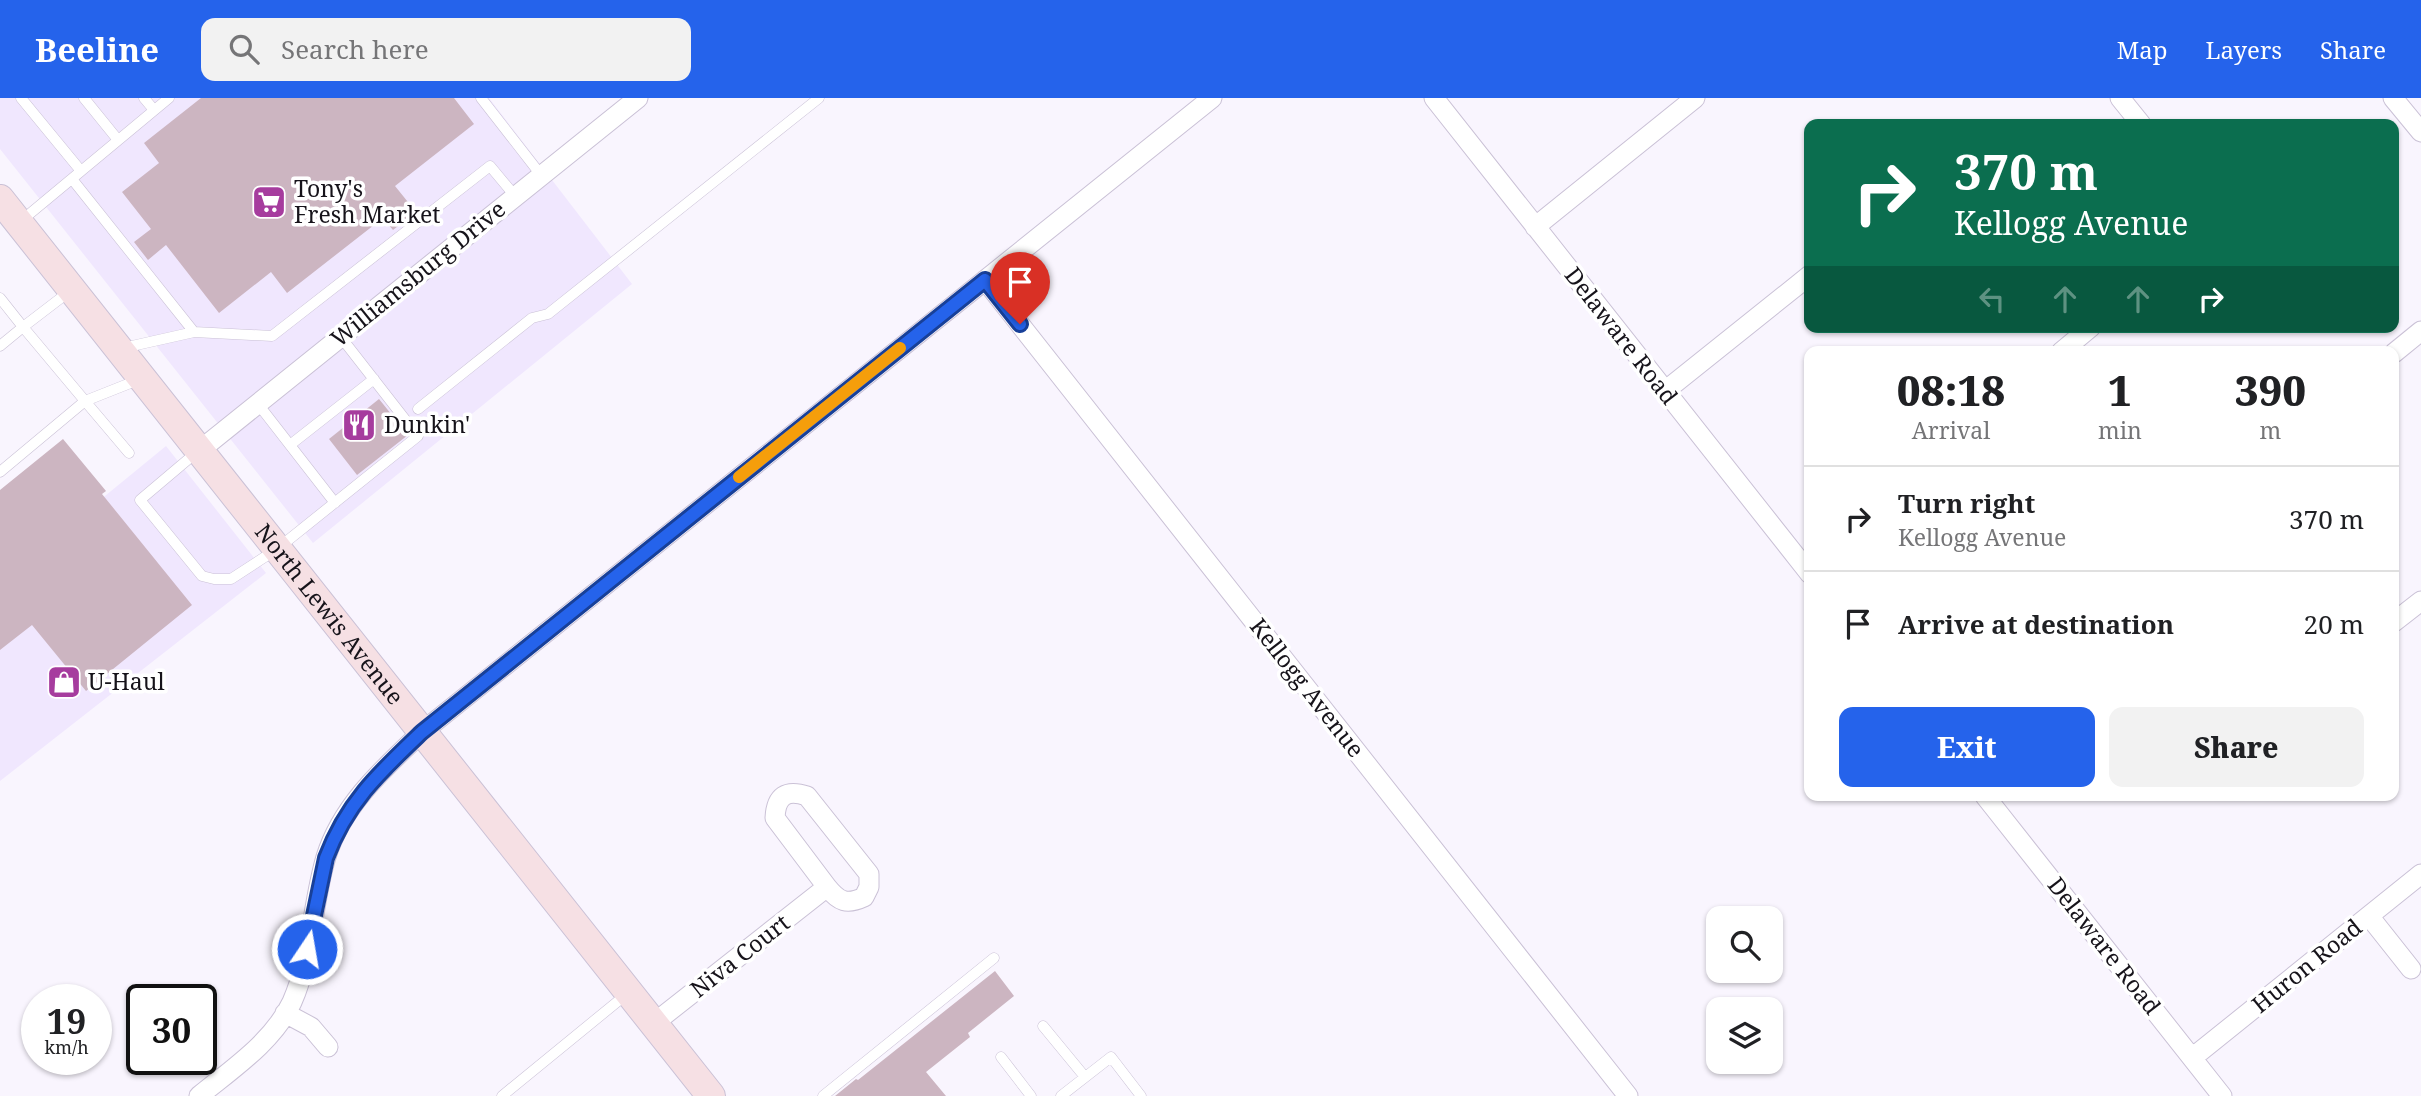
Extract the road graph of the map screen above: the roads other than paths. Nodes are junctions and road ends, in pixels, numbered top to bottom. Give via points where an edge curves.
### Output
1 (21, 98) edge
2 (84, 98) edge
3 (144, 98) edge
4 (169, 98) edge
5 (481, 98) edge
6 (638, 98) edge
7 (819, 98) edge
8 (1212, 98) edge
9 (1434, 98) edge
10 (1695, 98) edge
11 (2120, 98) edge
12 (2393, 98) edge
13 (154, 110) junction
14 (2137, 119) edge
15 (2421, 132) edge
16 (118, 140) junction
17 (80, 171) junction
18 (541, 175) junction
19 (72, 179) junction
20 (515, 196) junction
21 (0, 200) edge
22 (19, 223) junction
23 (1535, 227) junction
24 (985, 280) junction
25 (1804, 280) edge
26 (71, 290) junction
27 (0, 298) edge
28 (23, 327) junction
29 (2421, 331) edge
30 (194, 332) junction
31 (2084, 333) edge
32 (341, 337) junction
33 (0, 346) edge
34 (2068, 346) edge
35 (119, 349) junction
36 (2399, 349) edge
37 (142, 378) junction
38 (374, 379) junction
39 (1665, 391) junction
40 (85, 401) junction
41 (258, 404) junction
42 (418, 410) dead end
43 (290, 446) junction
44 (199, 451) junction
45 (129, 453) dead end
46 (0, 472) edge
47 (335, 503) junction
48 (277, 550) junction
49 (1804, 562) edge
50 (2421, 601) edge
51 (2399, 618) edge
52 (422, 732) junction
53 (1989, 801) edge
54 (2421, 874) edge
55 (827, 887) junction
56 (2369, 916) junction
57 (994, 958) dead end
58 (2411, 969) dead end
59 (628, 992) junction
60 (285, 1013) junction
61 (653, 1024) junction
62 (1043, 1026) dead end
63 (328, 1047) dead end
64 (1001, 1057) dead end
65 (2192, 1058) junction
66 (1085, 1077) junction
67 (199, 1096) edge
68 (502, 1096) edge
69 (710, 1096) edge
70 (823, 1096) edge
71 (1031, 1096) edge
72 (1061, 1096) edge
73 (1141, 1096) edge
74 (1628, 1096) edge
75 (2222, 1096) edge

1 - 17 lane
2 - 16 lane
3 - 13 lane
4 - 13 lane
5 - 18 lane
6 - 18 street, Williamsburg Drive
7 - 42 lane via 548,314 532,318
8 - 24 street
9 - 23 street, Delaware Road
10 - 23 street
11 - 14 street
12 - 15 street
13 - 16 lane
16 - 17 lane
17 - 19 lane
18 - 20 street, Williamsburg Drive
19 - 22 lane
19 - 30 lane
20 - 30 lane via 490,166 272,337
20 - 32 street, Williamsburg Drive
21 - 22 main road, North Lewis Avenue
22 - 26 main road, North Lewis Avenue
23 - 39 street, Delaware Road
24 - 52 street
24 - 74 street, Kellogg Avenue
25 - 39 street
26 - 28 lane
26 - 35 main road, North Lewis Avenue
27 - 28 lane
28 - 33 lane
28 - 40 lane
29 - 36 street
30 - 35 lane
31 - 34 street
32 - 38 lane
32 - 41 street, Williamsburg Drive
35 - 37 main road, North Lewis Avenue
37 - 40 lane
37 - 44 main road, North Lewis Avenue
38 - 43 lane
38 - 47 lane via 418,436
39 - 49 street, Delaware Road
40 - 45 lane
40 - 46 lane
41 - 43 lane
41 - 44 street, Williamsburg Drive
43 - 47 lane
44 - 48 main road, North Lewis Avenue
44 - 48 lane via 140,500 202,576 231,579
47 - 48 lane
48 - 52 main road, North Lewis Avenue
50 - 51 street
52 - 59 main road, North Lewis Avenue
52 - 60 street via 357,798 331,845 302,971
53 - 65 street, Delaware Road
54 - 56 street, Huron Road
55 - 55 street via 775,818 776,805 783,796 795,792 807,796 869,874 864,897 850,903 837,899
55 - 61 street, Niva Court
56 - 58 street
56 - 65 street, Huron Road
57 - 70 lane
59 - 61 main road, North Lewis Avenue
59 - 68 lane
60 - 63 street via 311,1027
60 - 67 street via 271,1033
61 - 69 main road, North Lewis Avenue
62 - 66 lane
64 - 71 lane
65 - 75 street, Delaware Road
66 - 72 lane
66 - 73 lane via 1111,1057

